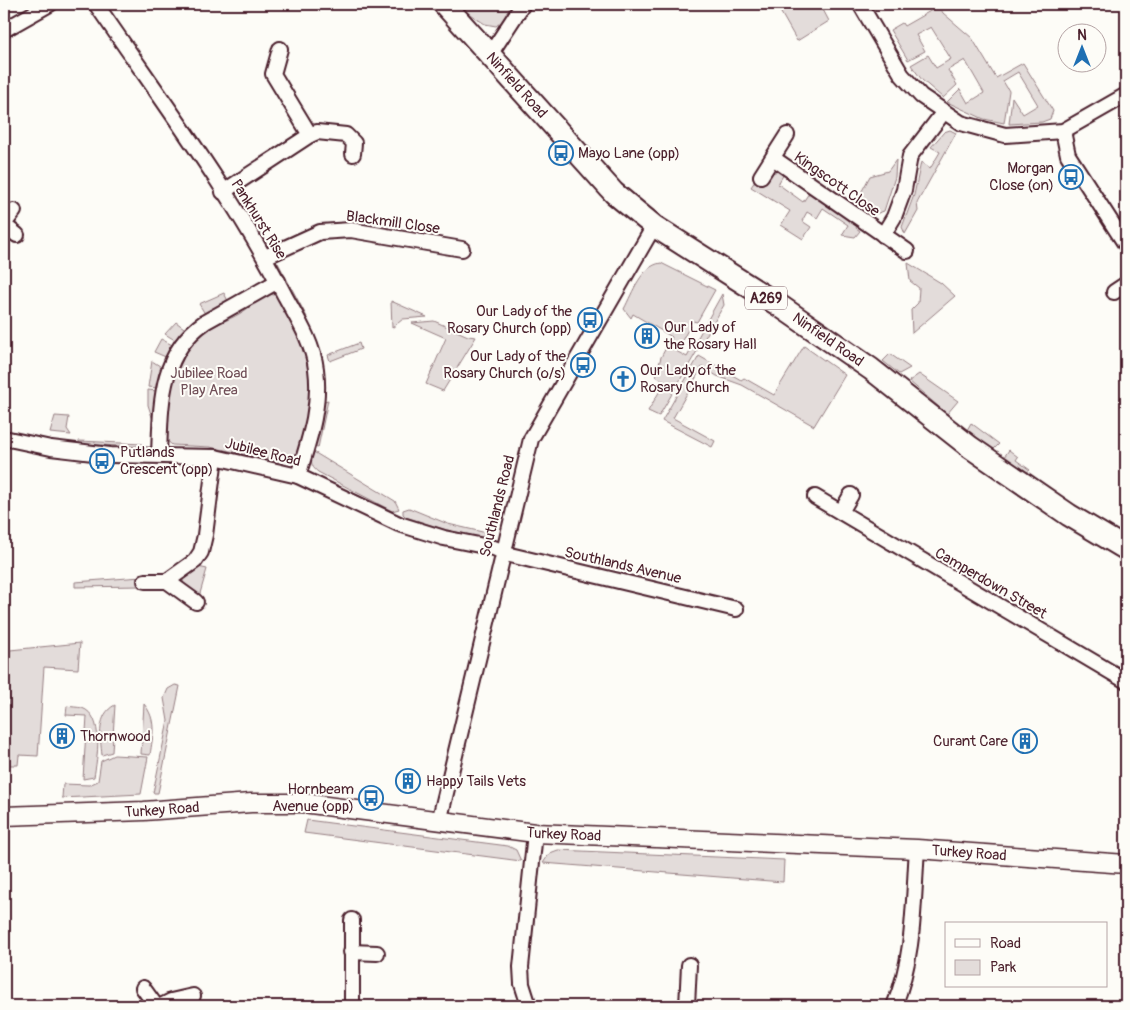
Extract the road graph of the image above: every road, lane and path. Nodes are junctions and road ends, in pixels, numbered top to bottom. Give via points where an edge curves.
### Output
1 (50, 4) edge
2 (96, 4) edge
3 (444, 4) edge
4 (523, 4) edge
5 (860, 4) edge
6 (4, 30) edge
7 (280, 49) dead end
8 (490, 56) junction
9 (1126, 95) edge
10 (944, 113) junction
11 (1063, 132) junction
12 (310, 135) junction
13 (787, 135) dead end
14 (352, 154) dead end
15 (773, 158) junction
16 (761, 176) dead end
17 (223, 192) junction
18 (14, 212) dead end
19 (4, 224) edge
20 (654, 226) junction
21 (17, 235) dead end
22 (883, 235) junction
23 (1126, 245) edge
24 (462, 249) dead end
25 (907, 251) dead end
26 (265, 257) junction
27 (278, 281) junction
28 (4, 438) edge
29 (159, 455) junction
30 (215, 457) junction
31 (298, 476) junction
32 (851, 494) dead end
33 (815, 497) dead end
34 (841, 512) junction
35 (1126, 549) edge
36 (502, 552) junction
37 (145, 581) dead end
38 (167, 581) junction
39 (196, 602) dead end
40 (736, 608) dead end
41 (1126, 681) edge
42 (4, 816) edge
43 (440, 822) junction
44 (535, 833) junction
45 (917, 849) junction
46 (1126, 864) edge
47 (352, 920) dead end
48 (351, 952) junction
49 (377, 953) dead end
50 (689, 965) dead end
51 (143, 988) dead end
52 (193, 996) dead end
53 (156, 1006) edge
54 (162, 1006) edge
55 (352, 1006) edge
56 (529, 1006) edge
57 (687, 1006) edge
58 (894, 1006) edge

1 - 6 street
2 - 17 street, Pankhurst Rise
3 - 8 main road, Ninfield Road / A269
4 - 8 street
5 - 10 street via 902,75 921,96
7 - 12 street via 273,74
8 - 20 main road, Ninfield Road / A269 via 614,193
9 - 11 street
10 - 11 street via 961,123 1005,135
10 - 22 street, Kingscott Close via 910,156 904,190
11 - 23 street via 1068,155
12 - 14 street via 317,132 346,135 354,143
12 - 17 street
13 - 15 street, Kingscott Close
15 - 16 street, Kingscott Close
15 - 22 street, Kingscott Close
17 - 26 street, Pankhurst Rise
18 - 19 street
19 - 21 street
20 - 35 main road, Ninfield Road / A269 via 780,306 871,369 970,447
20 - 36 street, Southlands Road via 531,439
22 - 25 street, Kingscott Close
24 - 26 street, Blackmill Close via 351,230 320,232
26 - 27 street, Pankhurst Rise
27 - 29 street via 199,326 177,352 165,378 161,397
27 - 31 street, Pankhurst Rise via 316,367 318,397 314,425
28 - 29 street, Jubilee Road via 110,455
29 - 30 street, Jubilee Road
30 - 31 street, Jubilee Road
30 - 38 street via 201,552 195,561
31 - 36 street, Jubilee Road via 399,524
32 - 34 street
33 - 34 street, Camperdown Street
34 - 41 street, Camperdown Street
36 - 40 street, Southlands Avenue
36 - 43 street, Southlands Road
37 - 38 street
38 - 39 street
42 - 43 street, Turkey Road via 294,803
43 - 44 street, Turkey Road
44 - 45 street, Turkey Road
44 - 56 street via 521,967
45 - 46 street, Turkey Road
45 - 58 street via 908,964
47 - 48 street
48 - 49 street
48 - 55 street
50 - 57 street
51 - 53 street
52 - 54 street

